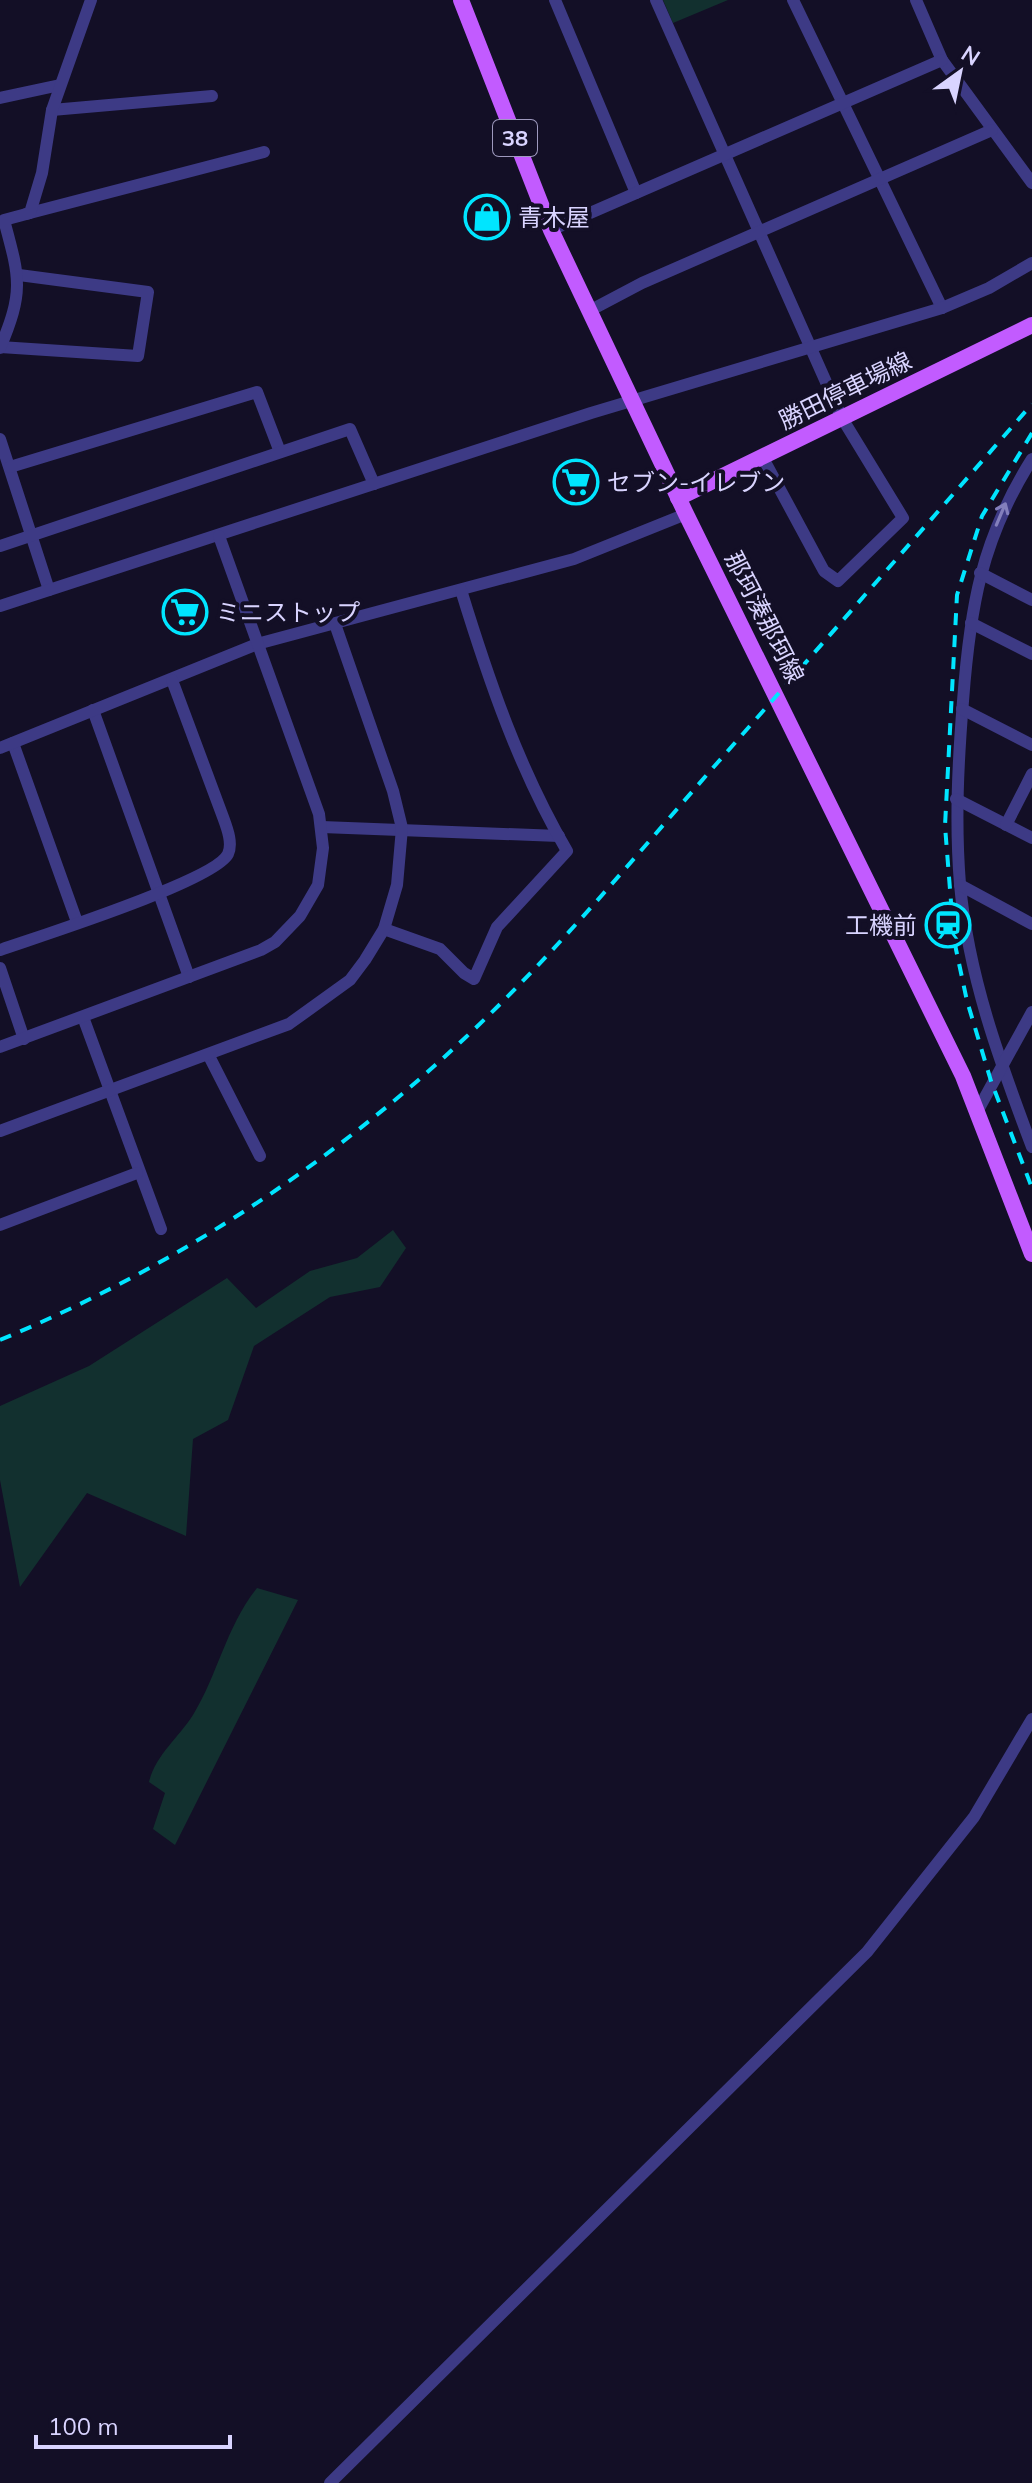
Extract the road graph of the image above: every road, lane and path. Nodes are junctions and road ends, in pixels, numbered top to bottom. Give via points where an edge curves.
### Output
1 (91, 0) edge
2 (462, 0) edge
3 (555, 0) edge
4 (656, 0) edge
5 (793, 0) edge
6 (916, 0) edge
7 (942, 60) junction
8 (60, 85) junction
9 (212, 96) dead end
10 (0, 98) edge
11 (844, 102) junction
12 (52, 110) junction
13 (992, 130) junction
14 (264, 152) dead end
15 (724, 154) junction
16 (880, 179) junction
17 (1032, 183) edge
18 (636, 193) junction
19 (30, 213) junction
20 (2, 221) edge
21 (551, 230) junction
22 (760, 231) junction
23 (1032, 263) edge
24 (19, 275) junction
25 (942, 308) junction
26 (589, 311) junction
27 (1032, 325) edge
28 (0, 348) edge
29 (813, 349) junction
30 (632, 401) junction
31 (842, 418) junction
32 (0, 439) edge
33 (280, 452) junction
34 (763, 458) junction
35 (1032, 459) edge
36 (10, 467) junction
37 (374, 484) junction
38 (678, 498) junction
39 (686, 514) junction
40 (31, 536) junction
41 (219, 536) junction
42 (0, 546) edge
43 (980, 573) junction
44 (49, 590) junction
45 (461, 590) junction
46 (1032, 600) edge
47 (0, 606) edge
48 (971, 623) junction
49 (335, 624) junction
50 (257, 644) junction
51 (1032, 654) edge
52 (172, 680) junction
53 (962, 709) junction
54 (93, 710) junction
55 (13, 743) junction
56 (1032, 745) edge
57 (0, 748) edge
58 (1032, 774) edge
59 (956, 799) junction
60 (1006, 825) junction
61 (322, 827) junction
62 (402, 828) junction
63 (559, 836) junction
64 (1032, 838) edge
65 (960, 885) junction
66 (159, 893) junction
67 (77, 922) junction
68 (1032, 924) edge
69 (384, 929) junction
70 (0, 950) edge
71 (0, 968) edge
72 (189, 977) junction
73 (1032, 1012) edge
74 (83, 1017) junction
75 (24, 1039) junction
76 (1026, 1039) edge
77 (0, 1047) edge
78 (209, 1056) junction
79 (1002, 1067) junction
80 (109, 1092) junction
81 (978, 1110) junction
82 (0, 1131) edge
83 (1032, 1147) edge
84 (260, 1156) dead end
85 (137, 1173) junction
86 (0, 1225) edge
87 (161, 1229) dead end
88 (1032, 1254) edge
89 (1032, 1719) edge
90 (330, 2483) edge

1 - 8 street
2 - 21 main road, 那珂湊那珂線 / 38
3 - 18 street
4 - 15 street
5 - 11 street
6 - 7 street
7 - 11 street
7 - 13 street
8 - 10 street
8 - 12 street
9 - 12 street
11 - 15 street
11 - 16 street
12 - 19 street
13 - 16 street
13 - 17 street
14 - 19 street
15 - 18 street
15 - 22 street
16 - 22 street
16 - 25 street
18 - 21 street
19 - 20 street
20 - 24 street
21 - 26 main road, 那珂湊那珂線 / 38
22 - 26 street
22 - 29 street
23 - 25 street
24 - 28 street via 17,308
24 - 28 street via 148,292 138,356
25 - 29 street
26 - 30 main road, 那珂湊那珂線 / 38
27 - 31 main road, 勝田停車場線
29 - 30 street
29 - 31 street
30 - 37 street
30 - 38 main road, 那珂湊那珂線 / 38
31 - 34 main road, 勝田停車場線
31 - 34 street via 903,518 838,581 824,571
32 - 36 street
33 - 36 street via 257,392
33 - 37 street via 350,429
33 - 40 street
34 - 38 main road, 勝田停車場線
43 -> 35 street via 1005,502
36 - 40 street
37 - 41 street
38 - 39 main road, 那珂湊那珂線 / 38
39 - 45 street via 574,559
39 - 81 main road, 那珂湊那珂線 / 38
40 - 42 street
40 - 44 street
41 - 44 street
41 - 50 street
43 - 46 street
43 - 48 street
44 - 47 street
45 - 49 street
45 - 63 street via 493,694
48 - 51 street
48 - 53 street
49 - 50 street
49 - 62 street
50 - 52 street
50 - 61 street
52 - 54 street
52 - 66 street via 230,838 229,853 219,865
53 - 56 street
53 - 59 street
54 - 55 street
54 - 66 street
55 - 57 street
55 - 67 street
58 - 60 street
59 - 60 street
59 - 65 street
60 - 64 street
61 - 62 street
61 - 72 street via 318,885 300,916 261,950
62 - 63 street
62 - 69 street via 397,885
63 - 69 street via 567,851 497,927 474,979 440,949
65 - 68 street
65 - 79 street via 986,1017
66 - 67 street
66 - 72 street
67 - 70 street
69 - 78 street via 350,980 303,1016
71 - 75 street
72 - 74 street
73 - 76 street
74 - 75 street
74 - 80 street
75 - 77 street
76 - 79 street
78 - 80 street
78 - 84 street
79 - 81 street
79 - 83 street
80 - 82 street
80 - 85 street
81 - 88 main road, 那珂湊那珂線 / 38
85 - 86 street
85 - 87 street
89 - 90 street via 974,1817 867,1952

